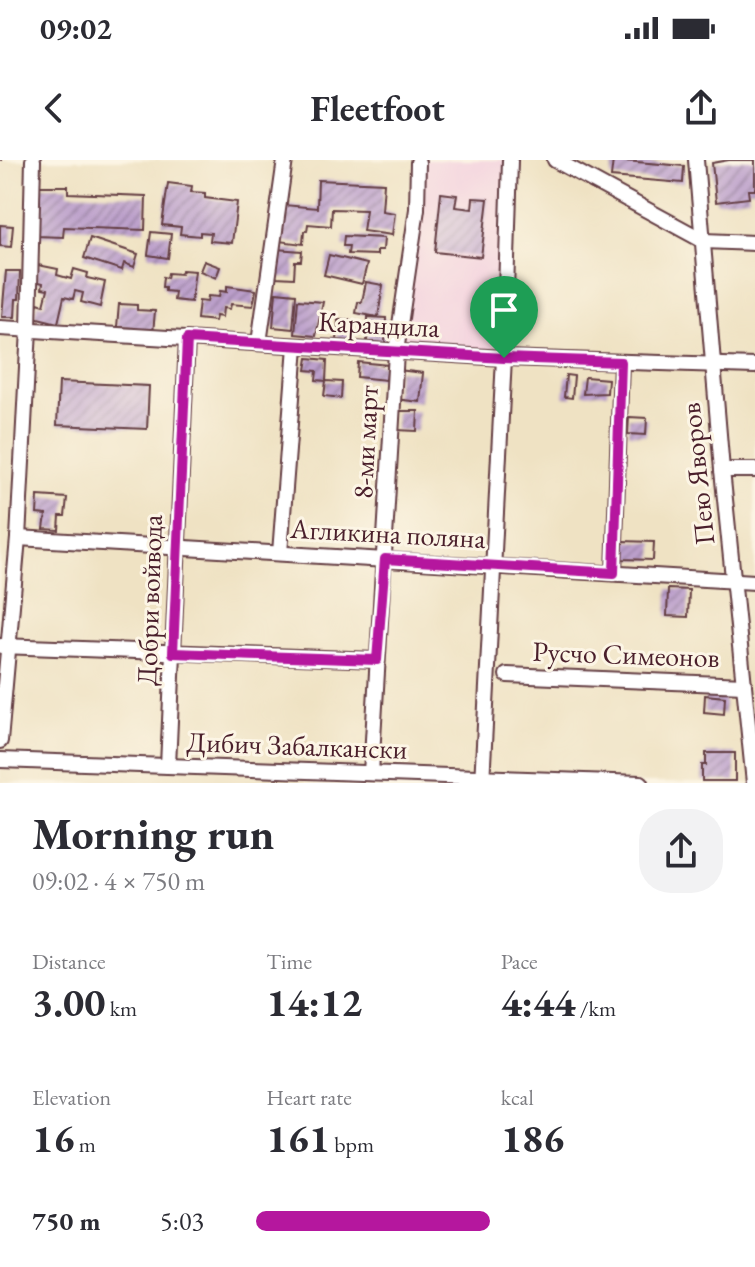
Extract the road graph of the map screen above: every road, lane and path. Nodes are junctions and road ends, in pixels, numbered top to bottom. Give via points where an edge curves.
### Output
1 (33, 160) edge
2 (285, 160) edge
3 (510, 160) edge
4 (555, 160) edge
5 (696, 160) edge
6 (420, 161) edge
7 (704, 241) junction
8 (755, 243) edge
9 (0, 328) edge
10 (29, 329) junction
11 (187, 339) junction
12 (259, 343) junction
13 (296, 346) junction
14 (396, 352) junction
15 (504, 358) junction
16 (621, 362) junction
17 (713, 366) junction
18 (755, 366) edge
19 (722, 470) junction
20 (755, 470) edge
21 (18, 538) junction
22 (176, 547) junction
23 (280, 553) junction
24 (385, 559) junction
25 (494, 565) junction
26 (614, 573) junction
27 (734, 580) junction
28 (755, 582) edge
29 (4, 646) edge
30 (173, 653) junction
31 (377, 660) junction
32 (507, 675) dead end
33 (744, 685) junction
34 (0, 741) edge
35 (0, 760) edge
36 (168, 766) junction
37 (371, 773) junction
38 (482, 780) edge
39 (641, 783) edge
40 (754, 783) edge

1 - 10 street
2 - 12 street
3 - 15 street
4 - 7 street
5 - 7 street, Пею Яворов
6 - 14 street, 8-ми март
7 - 8 street
7 - 17 street, Пею Яворов
9 - 10 street, Карандила
10 - 11 street, Карандила
10 - 21 street
11 - 12 street, Карандила
11 - 22 street, Добри войвода
12 - 13 street, Карандила
13 - 14 street, Карандила
13 - 23 street
14 - 15 street, Карандила
14 - 24 street, 8-ми март
15 - 16 street, Карандила
15 - 25 street
16 - 17 street, Карандила
16 - 26 street
17 - 18 street, Карандила
17 - 19 street, Пею Яворов
19 - 20 street
19 - 27 street, Пею Яворов
21 - 22 street, Агликина поляна
21 - 29 street
22 - 23 street, Агликина поляна
22 - 30 street, Добри войвода
23 - 24 street, Агликина поляна
24 - 25 street, Агликина поляна
24 - 31 street, 8-ми март
25 - 26 street, Агликина поляна
25 - 38 street
26 - 27 street, Агликина поляна
27 - 28 street, Агликина поляна
27 - 33 street, Пею Яворов
29 - 30 street
29 - 34 street
30 - 31 street
30 - 36 street, Добри войвода
31 - 37 street, 8-ми март
32 - 33 street, Русчо Симеонов
33 - 40 street, Пею Яворов
35 - 36 street, Дибич Забалкански
36 - 37 street, Дибич Забалкански
37 - 38 street, Дибич Забалкански
38 - 39 street, Дибич Забалкански

